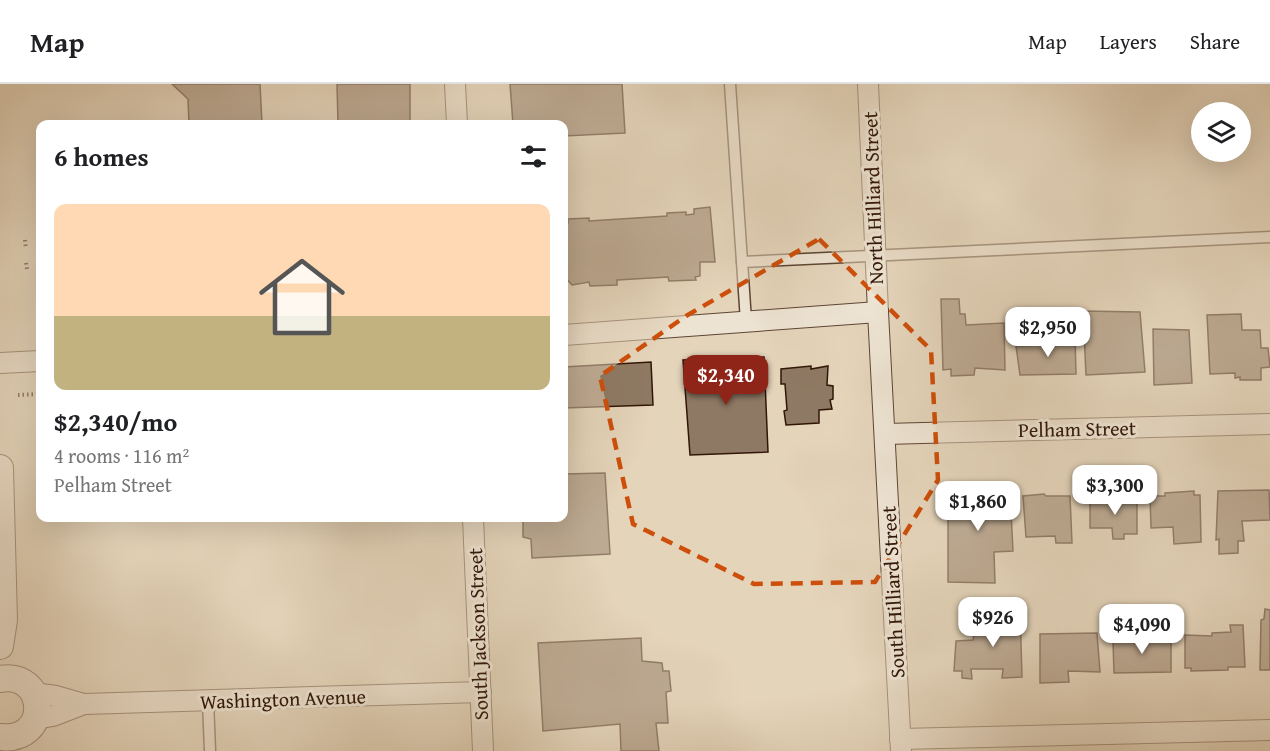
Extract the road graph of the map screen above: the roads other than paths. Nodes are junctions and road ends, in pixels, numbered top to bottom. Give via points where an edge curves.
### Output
1 (455, 84) edge
2 (730, 84) edge
3 (868, 84) edge
4 (457, 120) edge
5 (1270, 237) edge
6 (875, 256) junction
7 (742, 262) junction
8 (878, 312) junction
9 (746, 321) junction
10 (568, 334) edge
11 (36, 361) edge
12 (0, 363) edge
13 (1270, 424) edge
14 (885, 434) junction
15 (0, 468) edge
16 (473, 522) edge
17 (4, 620) junction
18 (0, 646) edge
19 (18, 684) edge
20 (481, 692) junction
21 (208, 701) junction
22 (84, 705) junction
23 (1270, 730) edge
24 (18, 736) edge
25 (900, 745) edge
26 (210, 751) edge
27 (483, 751) edge

1 - 4 street
2 - 7 lane
3 - 6 street, North Hilliard Street
5 - 6 lane
6 - 7 lane
6 - 8 street, North Hilliard Street
7 - 9 lane
8 - 9 street
8 - 14 street, North Hilliard Street
9 - 10 street
11 - 12 street
13 - 14 street, Pelham Street
14 - 25 street, South Hilliard Street
15 - 17 street
16 - 20 street, South Jackson Street
17 - 18 street
17 - 19 street
19 - 22 street, Washington Avenue
19 - 24 street via 37,702 38,712
20 - 21 street, Washington Avenue
20 - 27 street, South Jackson Street
21 - 22 street, Washington Avenue
21 - 26 lane
22 - 24 street, Washington Avenue via 53,716
23 - 25 street

